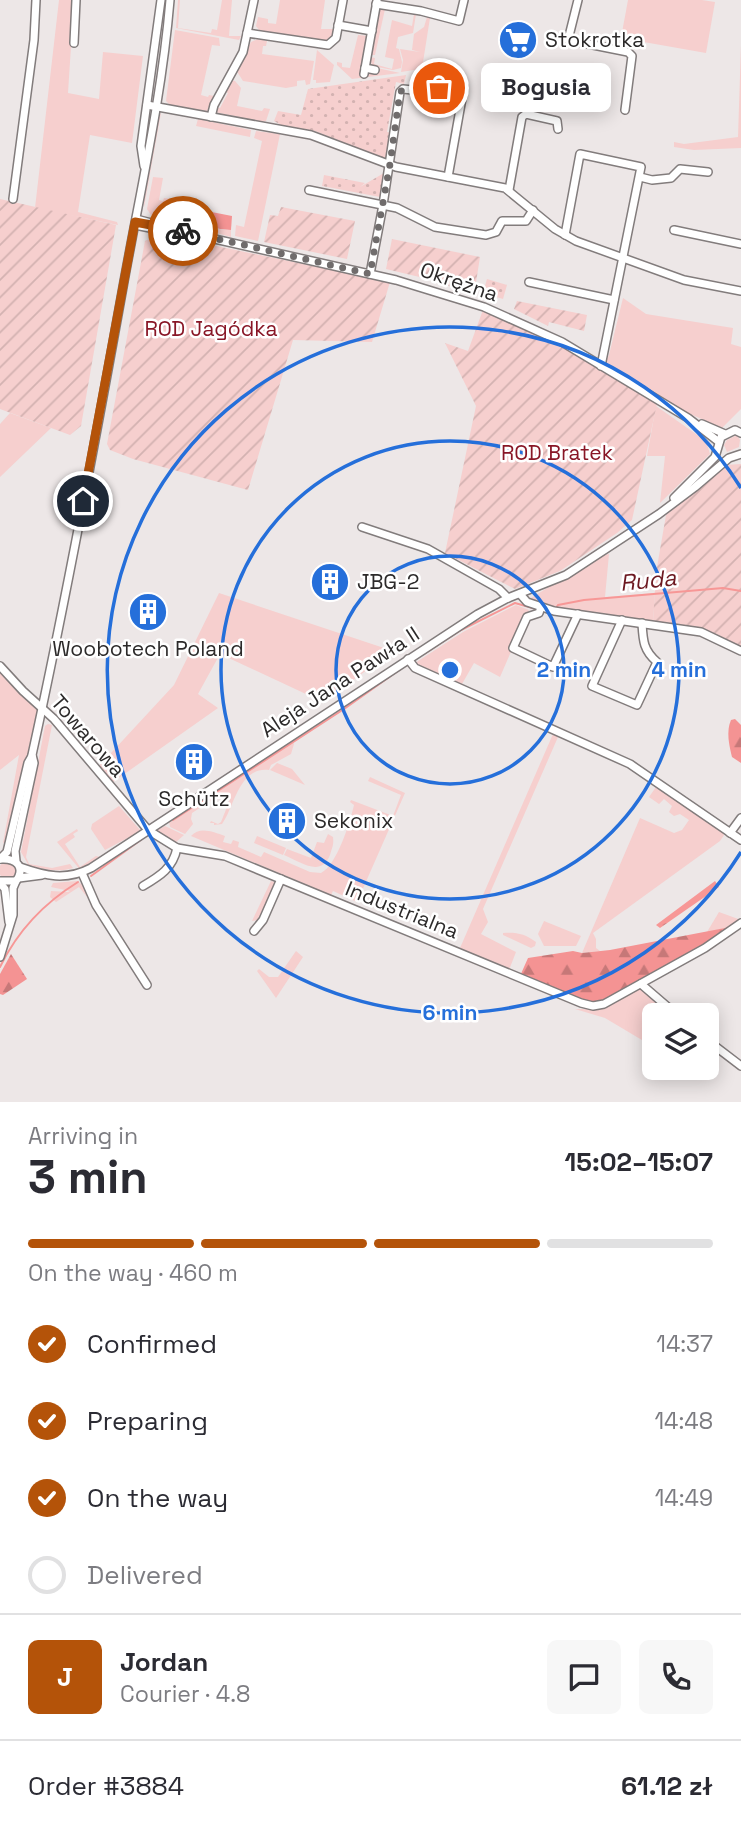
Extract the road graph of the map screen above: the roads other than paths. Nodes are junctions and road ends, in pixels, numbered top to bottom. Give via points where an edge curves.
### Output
1 (36, 0) edge
2 (76, 0) edge
3 (161, 0) edge
4 (170, 0) edge
5 (254, 0) edge
6 (343, 0) edge
7 (464, 0) edge
8 (578, 0) edge
9 (376, 2) edge
10 (338, 25) junction
11 (372, 31) junction
12 (247, 33) junction
13 (74, 43) dead end
14 (375, 70) dead end
15 (148, 105) junction
16 (157, 107) junction
17 (625, 110) dead end
18 (211, 117) junction
19 (558, 129) dead end
20 (390, 164) junction
21 (145, 173) junction
22 (708, 173) dead end
23 (448, 177) junction
24 (640, 177) junction
25 (309, 190) dead end
26 (509, 190) junction
27 (141, 196) junction
28 (13, 199) dead end
29 (383, 205) junction
30 (533, 210) junction
31 (136, 222) junction
32 (155, 227) junction
33 (674, 230) dead end
34 (565, 235) junction
35 (741, 244) edge
36 (130, 252) junction
37 (622, 257) junction
38 (370, 274) junction
39 (529, 282) dead end
40 (741, 291) edge
41 (614, 300) junction
42 (601, 366) junction
43 (688, 418) junction
44 (739, 429) edge
45 (725, 434) junction
46 (719, 446) junction
47 (741, 454) edge
48 (729, 458) junction
49 (659, 514) junction
50 (362, 527) dead end
51 (520, 594) junction
52 (508, 598) junction
53 (541, 607) junction
54 (578, 614) junction
55 (622, 620) junction
56 (642, 623) junction
57 (741, 651) edge
58 (408, 659) junction
59 (0, 666) edge
60 (43, 708) junction
61 (32, 755) junction
62 (741, 818) edge
63 (148, 830) junction
64 (730, 833) junction
65 (741, 840) edge
66 (177, 848) junction
67 (0, 859) edge
68 (18, 864) junction
69 (82, 873) junction
70 (43, 875) junction
71 (281, 879) junction
72 (17, 880) junction
73 (0, 882) edge
74 (144, 886) dead end
75 (741, 923) edge
76 (9, 926) junction
77 (254, 931) dead end
78 (0, 957) edge
79 (641, 984) junction
80 (147, 985) dead end
81 (663, 1003) edge
82 (719, 1049) edge
83 (741, 1066) edge

1 - 28 street
2 - 13 street
3 - 15 street
4 - 16 street
5 - 12 street
6 - 10 street
7 - 9 street via 459,21
8 - 17 street via 568,40 632,56
9 - 11 street
10 - 11 street
10 - 12 street via 336,38 328,45
11 - 14 street via 364,71
12 - 18 street via 243,52
15 - 16 street
15 - 21 street via 141,146
16 - 18 street
16 - 21 street
18 - 20 street via 311,135
19 - 26 street via 557,121 522,117
20 - 23 street
20 - 23 street via 401,90 461,85 465,92
20 - 29 street
21 - 27 street
22 - 24 street via 683,168 671,178
23 - 26 street
24 - 34 street via 639,165 580,154
24 - 37 street
25 - 29 street
26 - 30 street
27 - 31 street
27 - 32 street via 144,212
29 - 30 street via 435,227 486,235 496,232 502,221 526,221
29 - 38 street
30 - 34 street
31 - 32 street, Okrężna
31 - 36 street
32 - 36 street via 140,233
32 - 38 street, Okrężna
33 - 35 street
34 - 37 street
36 - 60 street
37 - 40 street via 684,280
37 - 41 street
38 - 42 street, Okrężna via 484,307 562,342
39 - 41 street
41 - 42 street
42 - 43 street, Okrężna
43 - 45 street, Okrężna
43 - 46 street, Okrężna
44 - 45 street
45 - 46 street, Aleja Jana Pawła II
46 - 48 street, Okrężna
46 - 49 street, Aleja Jana Pawła II via 715,457
47 - 48 street
48 - 49 street, Aleja Jana Pawła II
49 - 51 street, Aleja Jana Pawła II via 566,575
50 - 52 street via 439,555
51 - 52 street, Aleja Jana Pawła II
51 - 53 street
52 - 58 street, Aleja Jana Pawła II
53 - 54 street
53 - 54 street via 539,613 527,617 513,648 553,667
54 - 55 street
55 - 56 street
55 - 56 street via 592,686 637,705 657,662 643,644
56 - 57 street via 707,634
58 - 63 street, Aleja Jana Pawła II
58 - 64 street via 415,668 631,764
59 - 60 street, Towarowa
60 - 61 street
60 - 63 street, Towarowa
61 - 67 street via 7,852
61 - 68 street via 15,851
62 - 64 street
63 - 66 street, Industrialna
63 - 69 street, Aleja Jana Pawła II
64 - 65 street
66 - 71 street, Industrialna via 225,856
66 - 74 street via 166,871
67 - 68 street, Aleja Jana Pawła II
68 - 70 street, Aleja Jana Pawła II
68 - 72 street
69 - 70 street, Aleja Jana Pawła II
69 - 80 street via 96,905
70 - 72 street, Aleja Jana Pawła II
71 - 77 street
71 - 79 street, Industrialna via 581,1003 604,1004
72 - 73 street, Aleja Jana Pawła II
72 - 76 street
73 - 76 street
75 - 79 street, Industrialna
76 - 78 street
79 - 81 street
82 - 83 street

